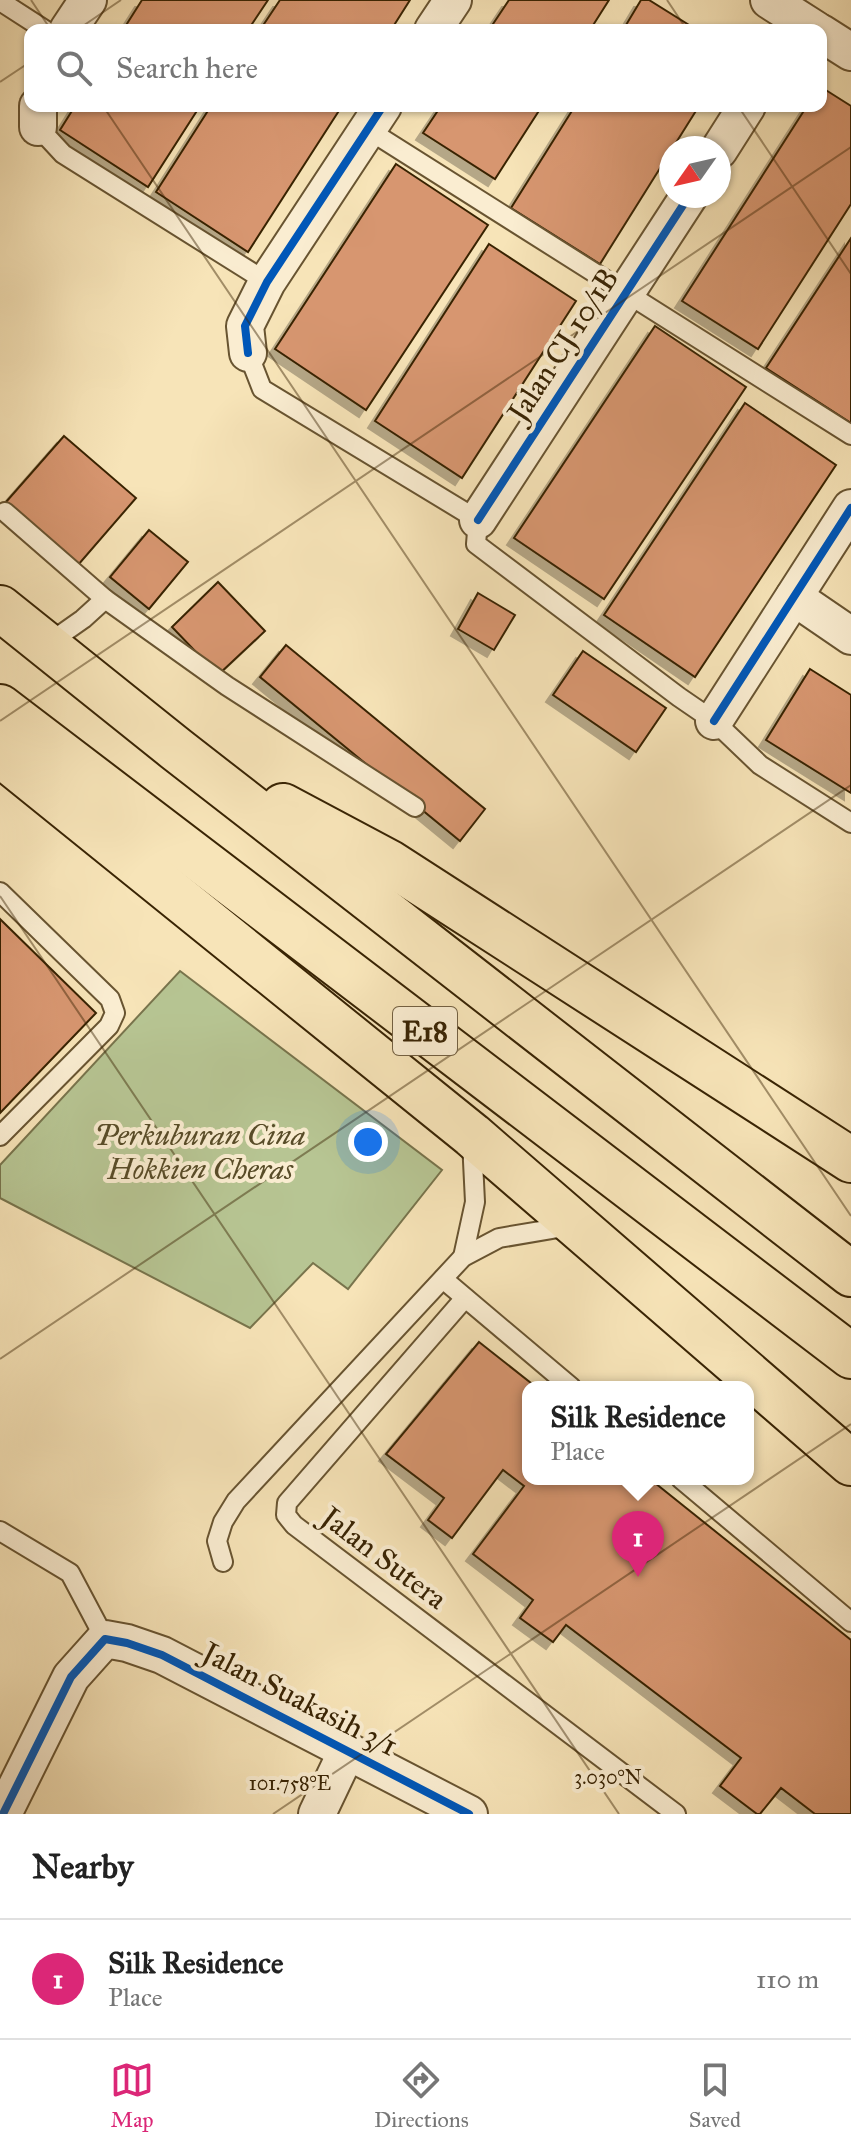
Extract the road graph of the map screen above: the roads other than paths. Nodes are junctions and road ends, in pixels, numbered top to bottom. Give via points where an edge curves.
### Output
1 (88, 0) edge
2 (453, 0) edge
3 (769, 0) edge
4 (0, 1) edge
5 (36, 24) edge
6 (72, 24) edge
7 (437, 24) edge
8 (802, 24) edge
9 (827, 39) edge
10 (851, 52) edge
11 (743, 112) edge
12 (38, 116) edge
13 (375, 118) edge
14 (728, 136) edge
15 (681, 208) edge
16 (267, 282) junction
17 (627, 292) junction
18 (248, 353) joint
19 (851, 435) edge
20 (851, 508) edge
21 (5, 512) dead end
22 (478, 520) junction
23 (794, 597) junction
24 (105, 599) junction
25 (0, 608) edge
26 (851, 636) edge
27 (46, 645) junction
28 (0, 707) edge
29 (714, 721) junction
30 (176, 749) junction
31 (0, 754) edge
32 (415, 807) dead end
33 (851, 823) edge
34 (0, 892) edge
35 (472, 1135) junction
36 (0, 1136) edge
37 (851, 1160) edge
38 (577, 1225) junction
39 (463, 1257) junction
40 (851, 1274) edge
41 (443, 1279) junction
42 (465, 1298) junction
43 (851, 1356) edge
44 (564, 1381) edge
45 (851, 1463) edge
46 (688, 1485) edge
47 (0, 1531) edge
48 (223, 1562) dead end
49 (851, 1622) edge
50 (105, 1639) junction
51 (347, 1751) junction
52 (3, 1814) edge
53 (317, 1814) edge
54 (469, 1814) edge
55 (676, 1814) edge

1 - 6 street
2 - 7 street
3 - 8 street
4 - 5 lane
9 - 10 street
11 - 14 street
12 - 16 lane via 63,154
13 - 16 street
13 - 17 lane
15 - 17 street, Jalan CJ 10/1B
16 - 18 street via 245,326
17 - 19 lane
17 - 22 street, Jalan CJ 10/1B
18 - 22 lane via 262,389
20 - 23 street
21 - 24 lane
22 - 29 lane via 476,544
23 - 26 street
23 - 29 street
24 - 27 lane
24 - 32 lane via 227,686
25 - 27 highway, E18
27 - 30 highway, E18
28 - 43 highway, E18
29 - 33 lane via 760,765
30 - 37 highway via 390,863
30 - 40 highway, E18
31 - 35 highway
34 - 36 lane via 110,999 115,1013 109,1026
35 - 38 highway
35 - 39 lane via 475,1202
38 - 39 lane via 499,1238
38 - 45 highway
39 - 41 lane
41 - 42 lane
41 - 48 lane via 236,1501 217,1541
42 - 44 lane
42 - 55 lane, Jalan Sutera via 287,1503 286,1515
46 - 49 lane
47 - 50 lane via 70,1573
50 - 51 street, Jalan Suakasih 3/1 via 162,1655
50 - 52 street via 71,1677
51 - 53 street
51 - 54 street, Jalan Suakasih 3/1

